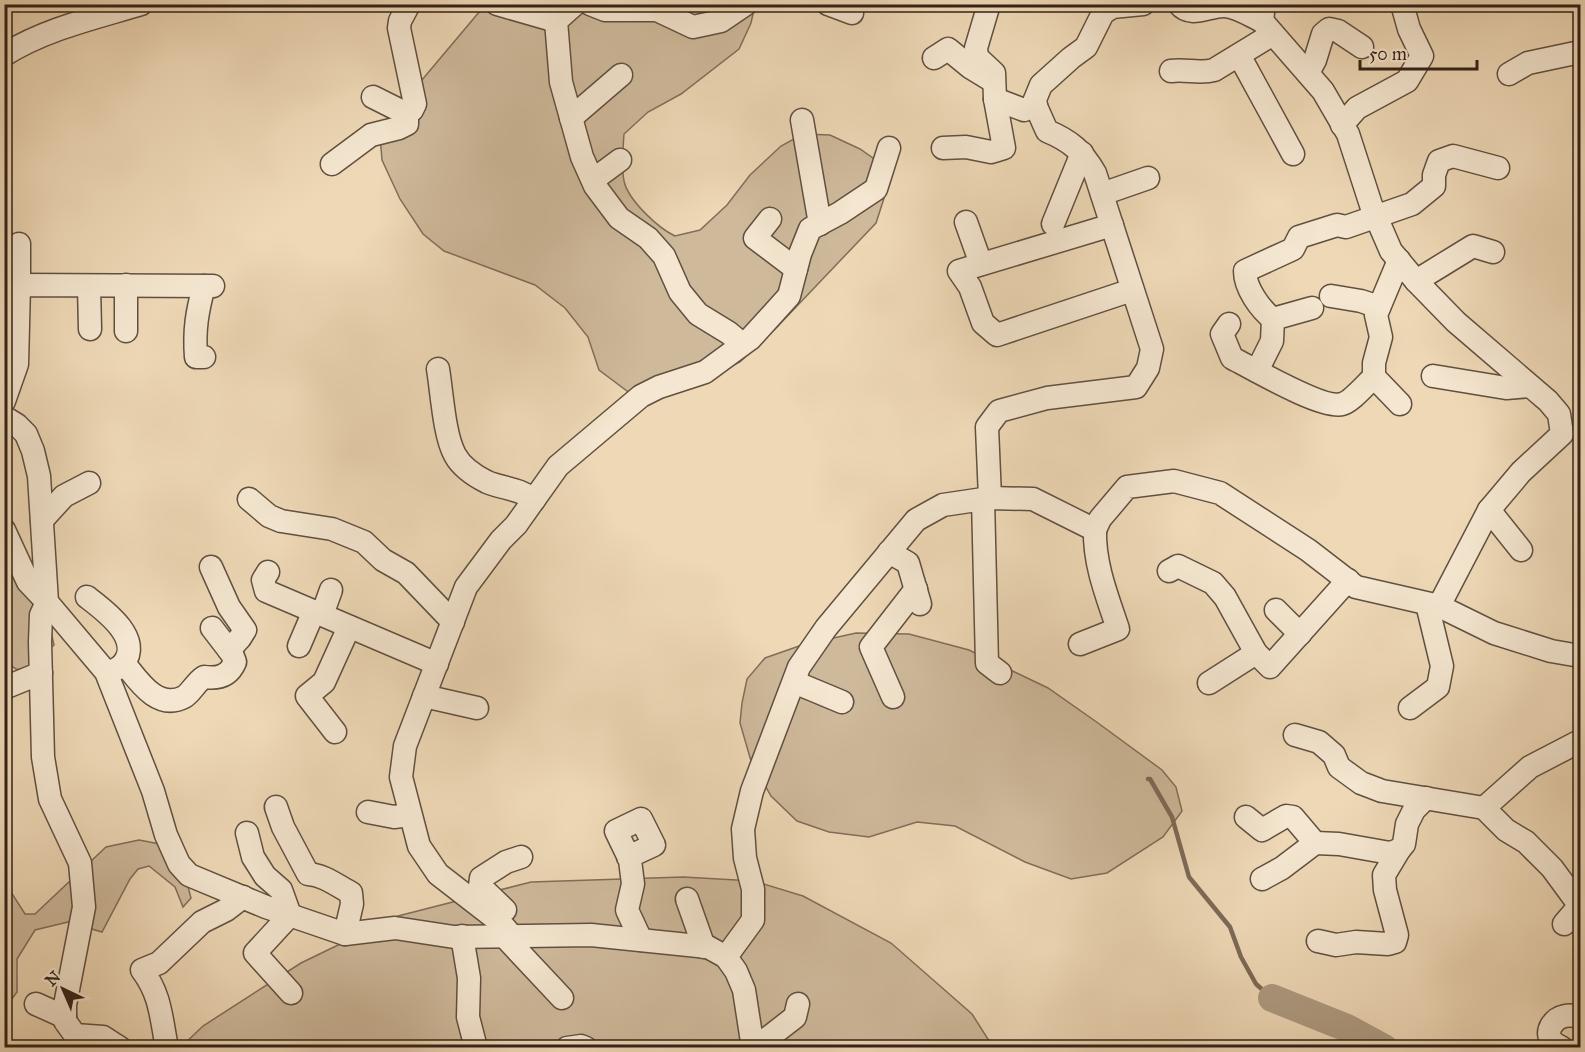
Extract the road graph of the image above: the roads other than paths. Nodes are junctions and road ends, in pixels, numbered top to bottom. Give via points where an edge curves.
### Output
1 (141, 4) edge
2 (409, 4) edge
3 (497, 4) edge
4 (575, 4) edge
5 (590, 4) edge
6 (746, 4) edge
7 (828, 4) edge
8 (988, 4) edge
9 (1143, 4) edge
10 (1179, 4) edge
11 (1402, 4) edge
12 (852, 13) dead end
13 (1267, 20) edge
14 (556, 21) junction
15 (1362, 47) dead end
16 (1581, 52) edge
17 (4, 55) edge
18 (1239, 55) junction
19 (934, 58) dead end
20 (1171, 71) dead end
21 (1524, 71) dead end
22 (1308, 73) junction
23 (621, 75) dead end
24 (995, 90) junction
25 (373, 97) dead end
26 (1036, 105) junction
27 (406, 114) junction
28 (571, 118) junction
29 (802, 120) dead end
30 (1342, 124) junction
31 (889, 148) dead end
32 (943, 148) dead end
33 (1082, 153) junction
34 (1293, 154) dead end
35 (620, 160) dead end
36 (332, 164) dead end
37 (1498, 168) dead end
38 (1148, 178) dead end
39 (593, 180) junction
40 (1102, 194) junction
41 (1377, 218) junction
42 (770, 219) dead end
43 (966, 222) dead end
44 (820, 224) junction
45 (1053, 224) dead end
46 (1112, 225) junction
47 (19, 244) dead end
48 (1493, 252) dead end
49 (1399, 260) junction
50 (981, 264) junction
51 (796, 269) junction
52 (1416, 281) junction
53 (19, 285) junction
54 (126, 285) junction
55 (89, 286) junction
56 (1132, 290) junction
57 (1379, 307) junction
58 (1273, 319) junction
59 (1228, 324) dead end
60 (90, 328) dead end
61 (126, 331) dead end
62 (742, 344) junction
63 (11, 346) edge
64 (204, 357) dead end
65 (438, 369) dead end
66 (1257, 371) junction
67 (1433, 376) dead end
68 (1374, 377) junction
69 (1530, 386) junction
70 (4, 401) edge
71 (1400, 404) dead end
72 (4, 417) edge
73 (1571, 432) edge
74 (89, 483) dead end
75 (249, 499) dead end
76 (987, 499) junction
77 (534, 500) junction
78 (1489, 510) junction
79 (42, 520) junction
80 (4, 530) edge
81 (1095, 530) junction
82 (1521, 550) dead end
83 (889, 552) junction
84 (211, 567) dead end
85 (1169, 571) dead end
86 (268, 572) dead end
87 (1348, 580) junction
88 (331, 590) dead end
89 (87, 597) dead end
90 (47, 602) junction
91 (1433, 605) junction
92 (1276, 610) dead end
93 (318, 613) junction
94 (453, 622) junction
95 (350, 627) junction
96 (212, 628) dead end
97 (1299, 634) junction
98 (1080, 644) dead end
99 (299, 646) dead end
100 (229, 650) junction
101 (1257, 653) junction
102 (1581, 656) edge
103 (437, 664) junction
104 (116, 669) junction
105 (41, 673) junction
106 (1000, 673) dead end
107 (794, 682) junction
108 (1209, 683) dead end
109 (4, 688) edge
110 (424, 696) junction
111 (893, 697) dead end
112 (842, 702) dead end
113 (477, 708) dead end
114 (1410, 708) dead end
115 (335, 732) dead end
116 (1295, 735) dead end
117 (1581, 741) edge
118 (1426, 798) junction
119 (276, 807) dead end
120 (1484, 808) junction
121 (368, 812) dead end
122 (410, 815) junction
123 (1246, 817) dead end
124 (247, 833) dead end
125 (1315, 843) junction
126 (1399, 850) junction
127 (628, 856) dead end
128 (520, 857) dead end
129 (1262, 879) dead end
130 (243, 897) junction
131 (687, 899) dead end
132 (290, 915) junction
133 (1564, 924) dead end
134 (506, 932) junction
135 (345, 934) junction
136 (462, 936) junction
137 (641, 940) junction
138 (1318, 941) dead end
139 (704, 947) junction
140 (726, 957) junction
141 (291, 993) dead end
142 (562, 999) dead end
143 (36, 1004) dead end
144 (798, 1004) dead end
145 (1581, 1017) edge
146 (71, 1033) edge
147 (1552, 1046) edge
148 (120, 1047) edge
149 (167, 1047) edge
150 (476, 1047) edge
151 (567, 1047) edge
152 (586, 1047) edge
153 (754, 1047) edge

1 - 17 street via 51,32
2 - 27 street via 399,28 415,104
3 - 14 street
4 - 14 street
5 - 6 street via 605,10 657,10 693,27 721,21
7 - 12 street
8 - 24 street via 976,48 977,57 994,74
9 - 26 street via 1112,7 1103,13 1086,47 1041,85
10 - 13 street via 1182,9 1195,12 1225,6
11 - 30 street via 1422,56 1407,81 1357,108
13 - 18 street
13 - 22 street
14 - 28 street via 561,82
15 - 22 street via 1329,29 1323,34
16 - 21 street
18 - 20 street via 1205,73
18 - 34 street
19 - 24 street via 948,49
22 - 30 street
23 - 28 street
24 - 26 street via 1024,110
24 - 32 street via 1004,148 990,152
25 - 27 street
26 - 33 street via 1047,131 1066,139
27 - 36 street via 407,124 371,135
28 - 39 street
29 - 44 street
30 - 41 street
31 - 44 street via 876,189
33 - 40 street
33 - 45 street
35 - 39 street
37 - 41 street via 1453,156 1439,161 1434,186 1412,204
38 - 40 street
39 - 62 street via 619,218 648,238 664,256 680,292 698,314
40 - 46 street
41 - 49 street
41 - 58 street via 1299,237 1293,249 1245,271 1262,310
42 - 51 street via 755,238
43 - 50 street
44 - 51 street via 810,229
46 - 50 street
46 - 56 street
47 - 53 street
48 - 52 street via 1473,246
49 - 52 street
49 - 57 street
50 - 56 street via 959,271 970,287 983,323 997,335
51 - 62 street via 789,296
52 - 69 street via 1456,322
53 - 55 street
53 - 63 street
54 - 55 street
54 - 61 street
54 - 64 street via 209,286 194,331 196,357
55 - 60 street
56 - 76 street via 1152,349 1148,368 1136,387 1047,398 999,411 987,427
57 - 58 street via 1361,301 1322,302
57 - 68 street via 1376,315 1381,337
58 - 66 street via 1272,341
59 - 66 street via 1222,334 1232,358
62 - 77 street via 705,372 641,396 558,466
63 - 70 street via 16,364
65 - 77 street via 455,455 467,470 488,482 524,492
66 - 68 street via 1333,406 1344,404
67 - 69 street via 1506,388
68 - 71 street
69 - 73 street via 1559,414
72 - 79 street via 26,434 33,451
73 - 78 street via 1521,472
74 - 79 street via 64,496
75 - 94 street via 281,521 332,529 364,542 383,560 406,573
76 - 81 street via 1033,499
76 - 83 street via 943,506 925,515
76 - 106 street via 987,663
77 - 94 street via 466,587
78 - 82 street
78 - 91 street
79 - 90 street
80 - 90 street via 28,582
81 - 87 street via 1127,487 1174,481 1220,494
81 - 98 street via 1099,571 1118,629
83 - 107 street via 826,628 799,667
83 - 111 street via 908,563 918,598 871,647
84 - 100 street via 229,607 245,630
85 - 101 street via 1178,566 1213,583
86 - 93 street via 263,580 266,591
87 - 91 street via 1356,587
87 - 97 street
88 - 93 street
89 - 104 street via 115,619 124,633 129,647
90 - 104 street
90 - 105 street via 41,615
91 - 102 street via 1494,633
91 - 114 street via 1442,666 1438,687
92 - 97 street
93 - 95 street
93 - 99 street
94 - 103 street
95 - 103 street
95 - 115 street via 324,682 307,696
96 - 100 street
97 - 101 street via 1270,667
100 - 104 street via 236,662 232,670 214,679 204,677 186,696 174,700 150,694
101 - 108 street
103 - 110 street
104 - 130 street via 127,722 163,795 166,835 179,864 189,874
105 - 109 street
105 - 146 street via 43,757 50,799 80,863 84,907 65,1005
107 - 112 street
107 - 140 street via 752,791 743,829 753,889 753,920
110 - 113 street
110 - 122 street via 405,746 401,777
116 - 118 street via 1319,742 1334,755 1339,767 1361,783 1382,792
117 - 120 street via 1530,767
118 - 120 street
118 - 126 street via 1414,810
119 - 135 street via 308,874 322,875 351,892
120 - 133 street via 1552,868 1577,902 1576,910
121 - 122 street via 394,817
122 - 134 street via 419,846 438,874
123 - 125 street via 1262,830 1286,816 1293,817
124 - 132 street via 253,857 265,876 281,890
125 - 126 street via 1390,853
125 - 129 street
126 - 138 street via 1384,875 1397,935 1395,942 1336,945
127 - 137 street via 633,884 627,910
128 - 134 street via 480,878 480,886 507,912
130 - 132 street
130 - 149 street via 202,922 159,963 142,970 157,995
131 - 139 street
132 - 135 street
132 - 141 street via 255,952
134 - 136 street
134 - 137 street
134 - 142 street
135 - 136 street via 395,928
136 - 150 street via 469,978 468,1017
137 - 139 street
139 - 140 street
140 - 153 street via 744,990
143 - 146 street
144 - 153 street via 795,1017
145 - 147 street via 1567,1015 1557,1019 1549,1034
146 - 148 street via 103,1037
151 - 152 street

